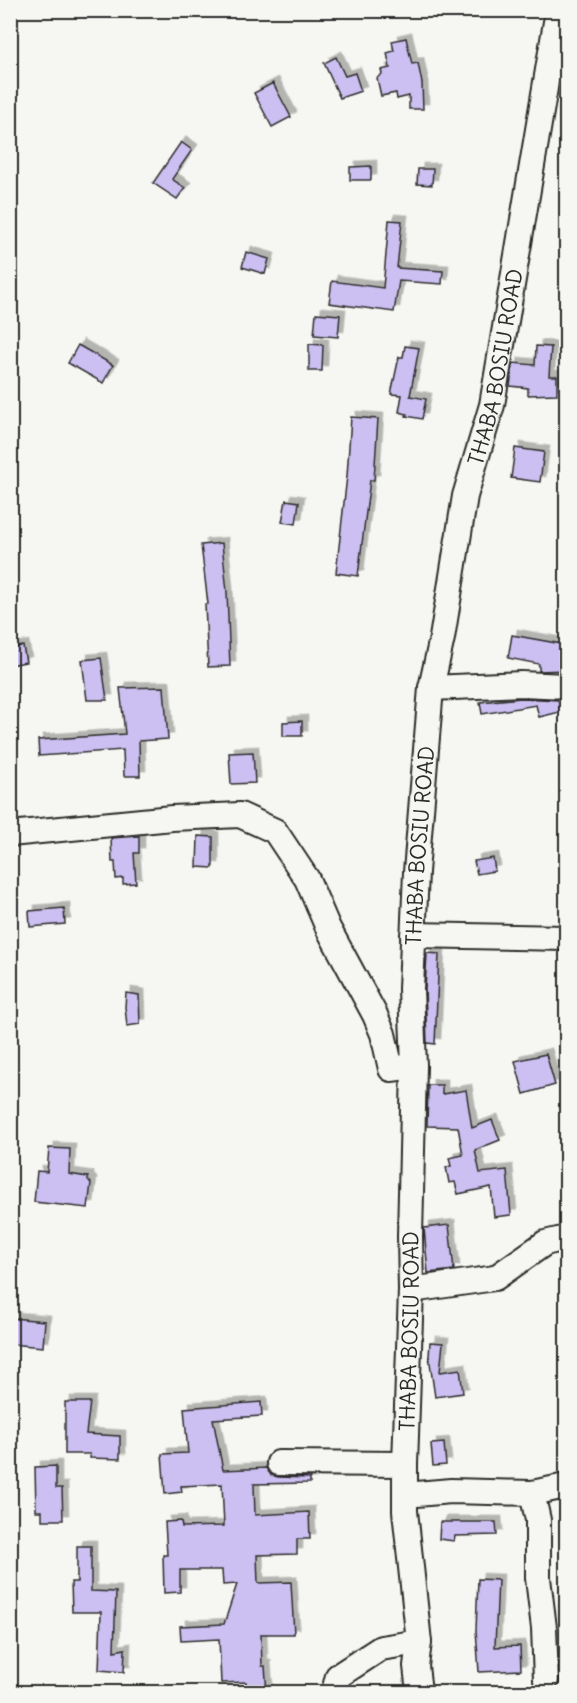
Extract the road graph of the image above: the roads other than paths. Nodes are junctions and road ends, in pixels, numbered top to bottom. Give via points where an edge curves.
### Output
1 (558, 10) edge
2 (567, 686) edge
3 (431, 688) junction
4 (10, 834) edge
5 (413, 935) junction
6 (567, 938) edge
7 (414, 1066) junction
8 (567, 1238) edge
9 (411, 1290) junction
10 (279, 1463) dead end
11 (405, 1464) junction
12 (567, 1486) edge
13 (532, 1493) junction
14 (405, 1495) junction
15 (419, 1642) junction
16 (552, 1686) edge
17 (334, 1692) edge
18 (419, 1692) edge

1 - 3 street, THABA BOSIU ROAD via 492,405 465,496
2 - 3 street
3 - 5 street, THABA BOSIU ROAD
4 - 7 street via 240,815 275,831 307,879 328,928 375,1015 391,1069
5 - 6 street
5 - 7 street, THABA BOSIU ROAD
7 - 9 street, THABA BOSIU ROAD
8 - 9 street via 545,1243 495,1278
9 - 11 street, THABA BOSIU ROAD
10 - 11 street
11 - 14 street, THABA BOSIU ROAD
12 - 13 street
13 - 14 street via 451,1491
13 - 16 street via 538,1521 538,1578
14 - 15 street, THABA BOSIU ROAD
15 - 17 street via 381,1648 338,1676
15 - 18 street, THABA BOSIU ROAD

